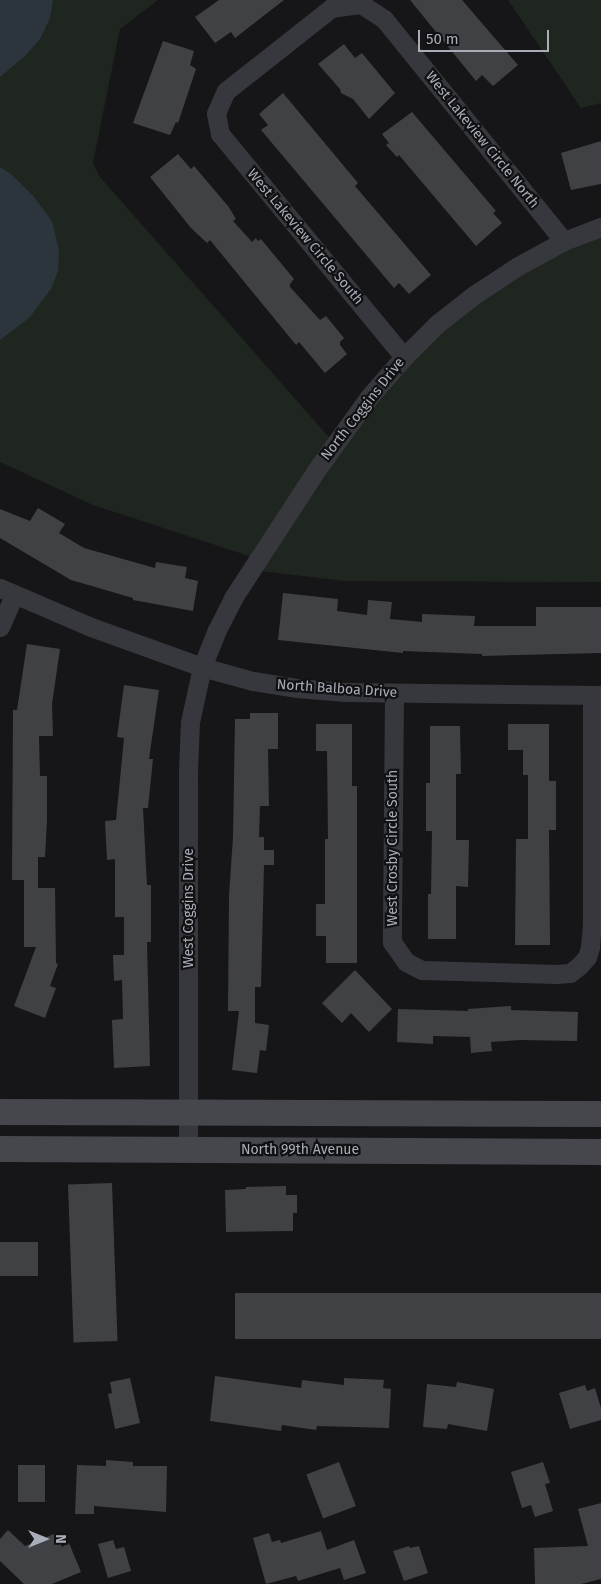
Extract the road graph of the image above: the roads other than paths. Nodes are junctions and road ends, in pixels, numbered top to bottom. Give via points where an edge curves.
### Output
1 (216, 113) joint
2 (601, 226) edge
3 (564, 241) junction
4 (404, 357) junction
5 (7, 592) edge
6 (0, 627) edge
7 (202, 667) junction
8 (394, 694) junction
9 (597, 695) edge
10 (0, 1112) edge
11 (190, 1113) junction
12 (601, 1114) edge
13 (0, 1149) edge
14 (188, 1150) junction
15 (601, 1152) edge

1 - 3 street, West Lakeview Circle North via 226,91 331,8 361,4 384,19
1 - 4 street, West Lakeview Circle South via 220,134
2 - 3 street, North Coggins Drive
3 - 4 street, North Coggins Drive via 474,295 437,324
4 - 7 street, North Coggins Drive via 369,397 315,472 233,598
5 - 6 street
5 - 7 street, North Balboa Drive via 91,627
7 - 8 street, North Balboa Drive via 297,688
7 - 11 street, West Coggins Drive via 190,722 188,771
8 - 9 street, North Balboa Drive
8 - 9 street, West Crosby Circle South via 392,942 406,962 422,970 499,973 570,973 587,957 592,926
10 - 11 main road
11 - 12 main road
11 - 14 street, West Coggins Drive
13 - 14 main road, North 99th Avenue
14 - 15 main road, North 99th Avenue

